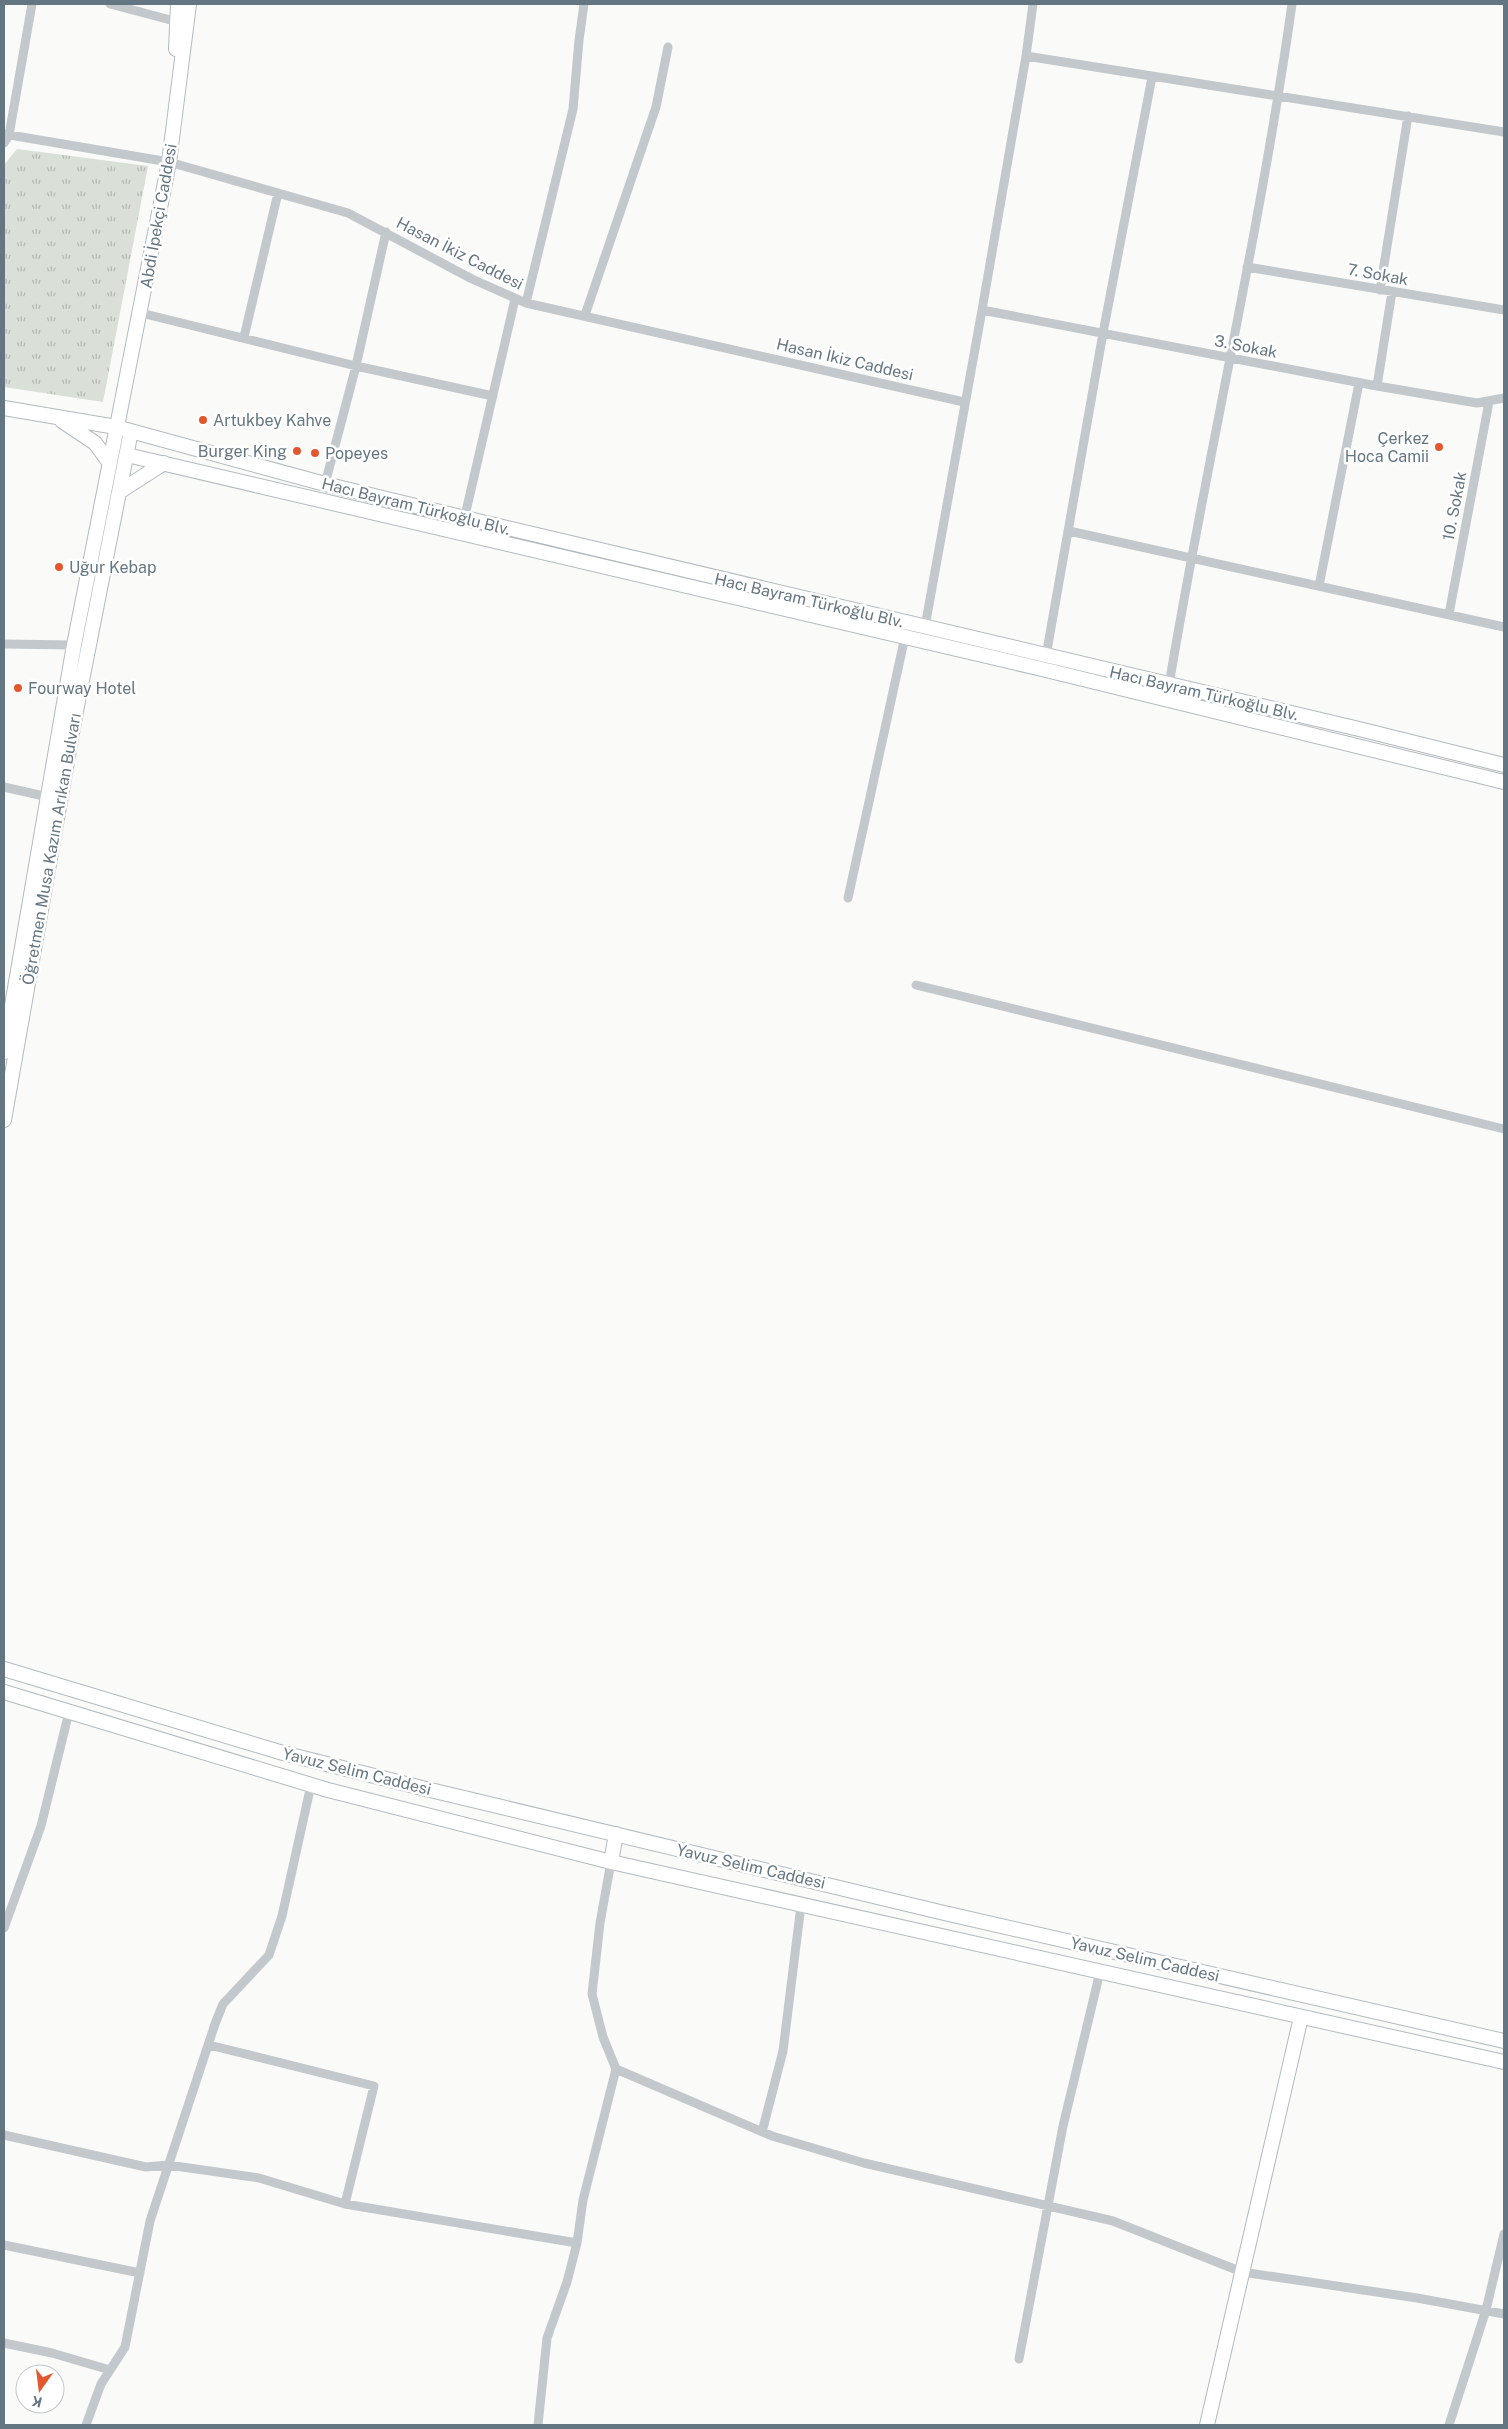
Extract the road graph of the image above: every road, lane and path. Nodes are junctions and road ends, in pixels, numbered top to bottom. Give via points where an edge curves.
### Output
1 (32, 4) edge
2 (110, 4) edge
3 (178, 4) edge
4 (189, 4) edge
5 (584, 4) edge
6 (1033, 4) edge
7 (1292, 4) edge
8 (183, 23) junction
9 (668, 47) dead end
10 (1026, 56) junction
11 (1152, 77) junction
12 (1278, 98) junction
13 (1408, 116) junction
14 (1504, 132) edge
15 (6, 134) edge
16 (4, 143) edge
17 (169, 162) junction
18 (278, 193) junction
19 (386, 232) junction
20 (1247, 267) junction
21 (1380, 290) junction
22 (1392, 292) junction
23 (515, 299) junction
24 (526, 303) junction
25 (982, 310) junction
26 (1504, 310) edge
27 (141, 313) junction
28 (585, 315) junction
29 (1103, 334) junction
30 (244, 337) junction
31 (1231, 358) junction
32 (356, 366) junction
33 (1358, 383) junction
34 (1377, 386) junction
35 (492, 396) junction
36 (1504, 398) edge
37 (964, 402) junction
38 (1489, 402) junction
39 (4, 408) edge
40 (54, 417) junction
41 (116, 427) junction
42 (131, 431) junction
43 (127, 455) junction
44 (109, 462) junction
45 (164, 463) junction
46 (325, 484) junction
47 (119, 492) junction
48 (465, 518) junction
49 (1069, 531) junction
50 (461, 533) junction
51 (1190, 559) junction
52 (1319, 586) junction
53 (1449, 614) junction
54 (908, 623) junction
55 (925, 627) junction
56 (1504, 627) edge
57 (905, 638) junction
58 (4, 644) edge
59 (74, 645) junction
60 (89, 647) junction
61 (1046, 656) junction
62 (1169, 685) junction
63 (1504, 766) edge
64 (1504, 782) edge
65 (4, 787) edge
66 (48, 797) junction
67 (848, 898) dead end
68 (916, 985) dead end
69 (8, 1003) edge
70 (4, 1052) edge
71 (4, 1120) edge
72 (1504, 1129) edge
73 (4, 1669) edge
74 (4, 1692) edge
75 (69, 1712) junction
76 (311, 1785) junction
77 (616, 1834) junction
78 (611, 1862) junction
79 (801, 1905) junction
80 (4, 1928) edge
81 (1100, 1972) junction
82 (1301, 2017) junction
83 (1504, 2041) edge
84 (209, 2045) junction
85 (1504, 2062) edge
86 (616, 2069) junction
87 (762, 2132) junction
88 (4, 2135) edge
89 (168, 2165) junction
90 (346, 2204) junction
91 (1049, 2206) junction
92 (1504, 2234) edge
93 (578, 2243) junction
94 (4, 2245) edge
95 (1242, 2272) junction
96 (140, 2273) junction
97 (1486, 2310) junction
98 (1504, 2314) edge
99 (4, 2343) edge
100 (1019, 2359) dead end
101 (110, 2370) junction
102 (86, 2425) edge
103 (538, 2425) edge
104 (1207, 2425) edge
105 (1449, 2425) edge

1 - 15 street
2 - 8 street
3 - 8 street
4 - 8 street, Abdi İpekçi Caddesi
5 - 24 street via 573,109
6 - 10 street
7 - 12 street
8 - 17 street, Abdi İpekçi Caddesi
9 - 28 street via 656,107
10 - 11 street
10 - 25 street
11 - 12 street
11 - 29 street
12 - 13 street
12 - 20 street
13 - 14 street
13 - 21 street
15 - 16 street
15 - 17 street, Hasan İkiz Caddesi
17 - 18 street, Hasan İkiz Caddesi
17 - 27 street, Abdi İpekçi Caddesi
18 - 19 street, Hasan İkiz Caddesi via 348,214
18 - 30 street
19 - 23 street, Hasan İkiz Caddesi via 472,280
19 - 32 street
20 - 21 street, 7. Sokak
20 - 31 street
21 - 22 street, 7. Sokak
22 - 26 street, 7. Sokak
22 - 34 street
23 - 24 street, Hasan İkiz Caddesi
23 - 35 street
24 - 28 street, Hasan İkiz Caddesi
25 - 29 street, 3. Sokak
25 - 37 street
27 - 30 street
27 - 41 street, Abdi İpekçi Caddesi
28 - 37 street, Hasan İkiz Caddesi
29 - 31 street, 3. Sokak
29 - 49 street
30 - 32 street
31 - 33 street, 3. Sokak
31 - 51 street
32 - 35 street
32 - 46 street
33 - 34 street, 3. Sokak
33 - 52 street
34 - 38 street, 3. Sokak via 1477,403
35 - 48 street
36 - 38 street, 3. Sokak
37 - 55 street
38 - 53 street, 10. Sokak
39 - 40 street, Hacı Bayram Türkoğlu Blv.
40 - 41 street, Hacı Bayram Türkoğlu Blv.
40 - 44 street via 95,443
41 - 42 street, Hacı Bayram Türkoğlu Blv.
41 - 44 street, Öğretmen Musa Kazım Arıkan Bulvarı
42 - 43 street, Öğretmen Musa Kazım Arıkan Bulvarı
42 - 46 street, Hacı Bayram Türkoğlu Blv.
43 - 45 street, Hacı Bayram Türkoğlu Blv.
43 - 47 street, Öğretmen Musa Kazım Arıkan Bulvarı
44 - 59 street, Öğretmen Musa Kazım Arıkan Bulvarı
45 - 47 street
45 - 50 street, Hacı Bayram Türkoğlu Blv.
46 - 48 street, Hacı Bayram Türkoğlu Blv.
47 - 60 street, Öğretmen Musa Kazım Arıkan Bulvarı
48 - 50 street
48 - 54 street, Hacı Bayram Türkoğlu Blv.
49 - 51 street
49 - 61 street
50 - 57 street, Hacı Bayram Türkoğlu Blv.
51 - 52 street
51 - 62 street
52 - 53 street
53 - 56 street
54 - 55 street, Hacı Bayram Türkoğlu Blv.
54 - 57 street
55 - 61 street, Hacı Bayram Türkoğlu Blv.
57 - 64 street, Hacı Bayram Türkoğlu Blv.
57 - 67 street
58 - 59 street
59 - 60 street
59 - 66 street, Öğretmen Musa Kazım Arıkan Bulvarı
60 - 71 street, Öğretmen Musa Kazım Arıkan Bulvarı
61 - 62 street, Hacı Bayram Türkoğlu Blv.
62 - 63 street, Hacı Bayram Türkoğlu Blv.
65 - 66 street
66 - 69 street, Öğretmen Musa Kazım Arıkan Bulvarı
68 - 72 street
69 - 70 street, Öğretmen Musa Kazım Arıkan Bulvarı
73 - 77 street, Yavuz Selim Caddesi via 283,1752
74 - 75 street, Yavuz Selim Caddesi
75 - 76 street, Yavuz Selim Caddesi
75 - 80 street via 41,1826
76 - 78 street, Yavuz Selim Caddesi
76 - 84 street via 282,1916 269,1955 223,2004
77 - 78 street
77 - 83 street, Yavuz Selim Caddesi
78 - 79 street, Yavuz Selim Caddesi
78 - 86 street via 592,1994 603,2037
79 - 81 street, Yavuz Selim Caddesi
79 - 87 street via 784,2051
81 - 82 street, Yavuz Selim Caddesi
81 - 91 street via 1063,2126
82 - 85 street, Yavuz Selim Caddesi
82 - 95 street
84 - 89 street
84 - 90 street via 374,2086
86 - 87 street
86 - 93 street via 583,2200
87 - 91 street via 864,2163
88 - 89 street via 146,2167
89 - 90 street via 259,2178
89 - 96 street via 150,2221
90 - 93 street
91 - 95 street via 1113,2221
91 - 100 street
92 - 97 street
93 - 103 street via 547,2338
94 - 96 street
95 - 97 street
95 - 104 street
96 - 101 street via 125,2347
97 - 98 street
97 - 105 street
99 - 101 street
101 - 102 street via 101,2384

